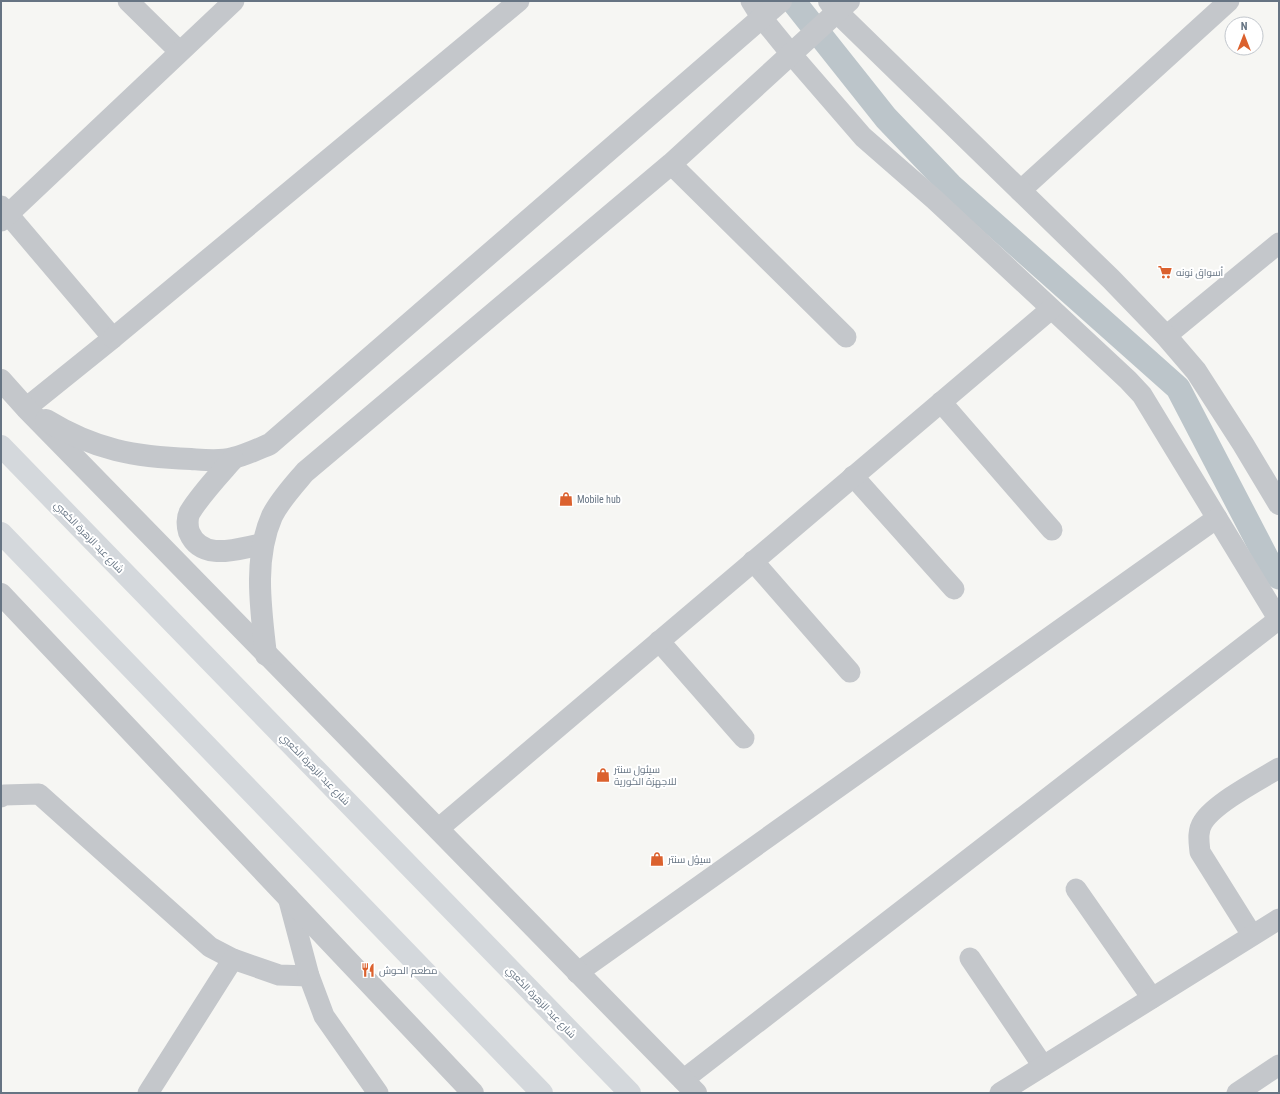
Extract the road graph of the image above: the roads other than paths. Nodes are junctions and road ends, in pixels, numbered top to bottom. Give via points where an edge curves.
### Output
1 (128, 1) edge
2 (234, 1) edge
3 (519, 1) edge
4 (781, 1) edge
5 (1228, 1) edge
6 (838, 4) edge
7 (756, 9) edge
8 (179, 51) junction
9 (792, 56) junction
10 (672, 164) junction
11 (1020, 190) junction
12 (3, 214) edge
13 (1279, 243) edge
14 (1051, 309) junction
15 (1166, 336) junction
16 (846, 337) dead end
17 (113, 338) junction
18 (1, 380) edge
19 (941, 402) junction
20 (26, 408) junction
21 (1, 446) edge
22 (233, 459) junction
23 (853, 476) junction
24 (1279, 504) edge
25 (1217, 518) junction
26 (1052, 530) dead end
27 (1, 533) edge
28 (264, 544) junction
29 (753, 561) junction
30 (954, 589) dead end
31 (1, 594) edge
32 (1279, 619) edge
33 (659, 641) junction
34 (266, 655) junction
35 (850, 672) dead end
36 (744, 738) dead end
37 (1279, 768) edge
38 (1, 797) edge
39 (438, 829) junction
40 (1076, 889) dead end
41 (288, 897) junction
42 (1279, 919) edge
43 (1252, 935) junction
44 (970, 958) dead end
45 (233, 959) junction
46 (577, 973) junction
47 (309, 976) junction
48 (1152, 998) junction
49 (1279, 1065) edge
50 (1043, 1066) junction
51 (689, 1087) edge
52 (148, 1093) edge
53 (378, 1093) edge
54 (473, 1093) edge
55 (542, 1093) edge
56 (630, 1093) edge
57 (1000, 1093) edge
58 (1237, 1093) edge

1 - 8 street
2 - 8 street
3 - 17 street
4 - 7 street
5 - 11 street
6 - 9 street
6 - 11 street
7 - 9 street
7 - 22 street via 270,444
8 - 12 street
9 - 10 street
9 - 14 street via 863,137 934,199
10 - 16 street
10 - 28 street via 305,472 272,516
11 - 15 street
12 - 17 street
13 - 15 street
14 - 19 street
14 - 25 street via 1142,395
15 - 24 street via 1196,372
17 - 20 street
18 - 20 street
19 - 23 street
19 - 26 street
20 - 22 street via 85,440 115,450 142,456
20 - 34 street
21 - 56 main road, شارع عبد الزهرة الكعبي
22 - 28 street via 189,512 188,529 197,544 205,550 215,552
23 - 29 street
23 - 30 street
25 - 32 street
25 - 46 street
27 - 55 main road
28 - 34 street via 260,576
29 - 33 street
29 - 35 street
31 - 41 street
32 - 51 street
33 - 36 street
33 - 39 street
34 - 39 street
37 - 43 street via 1212,812 1202,823 1198,837 1200,852
38 - 45 street via 39,794 210,946
39 - 46 street
40 - 48 street
41 - 47 street
41 - 54 street
42 - 43 street
43 - 48 street
44 - 50 street
45 - 47 street via 279,975
45 - 52 street
46 - 51 street
47 - 53 street via 324,1016
48 - 50 street
49 - 58 street
50 - 57 street

